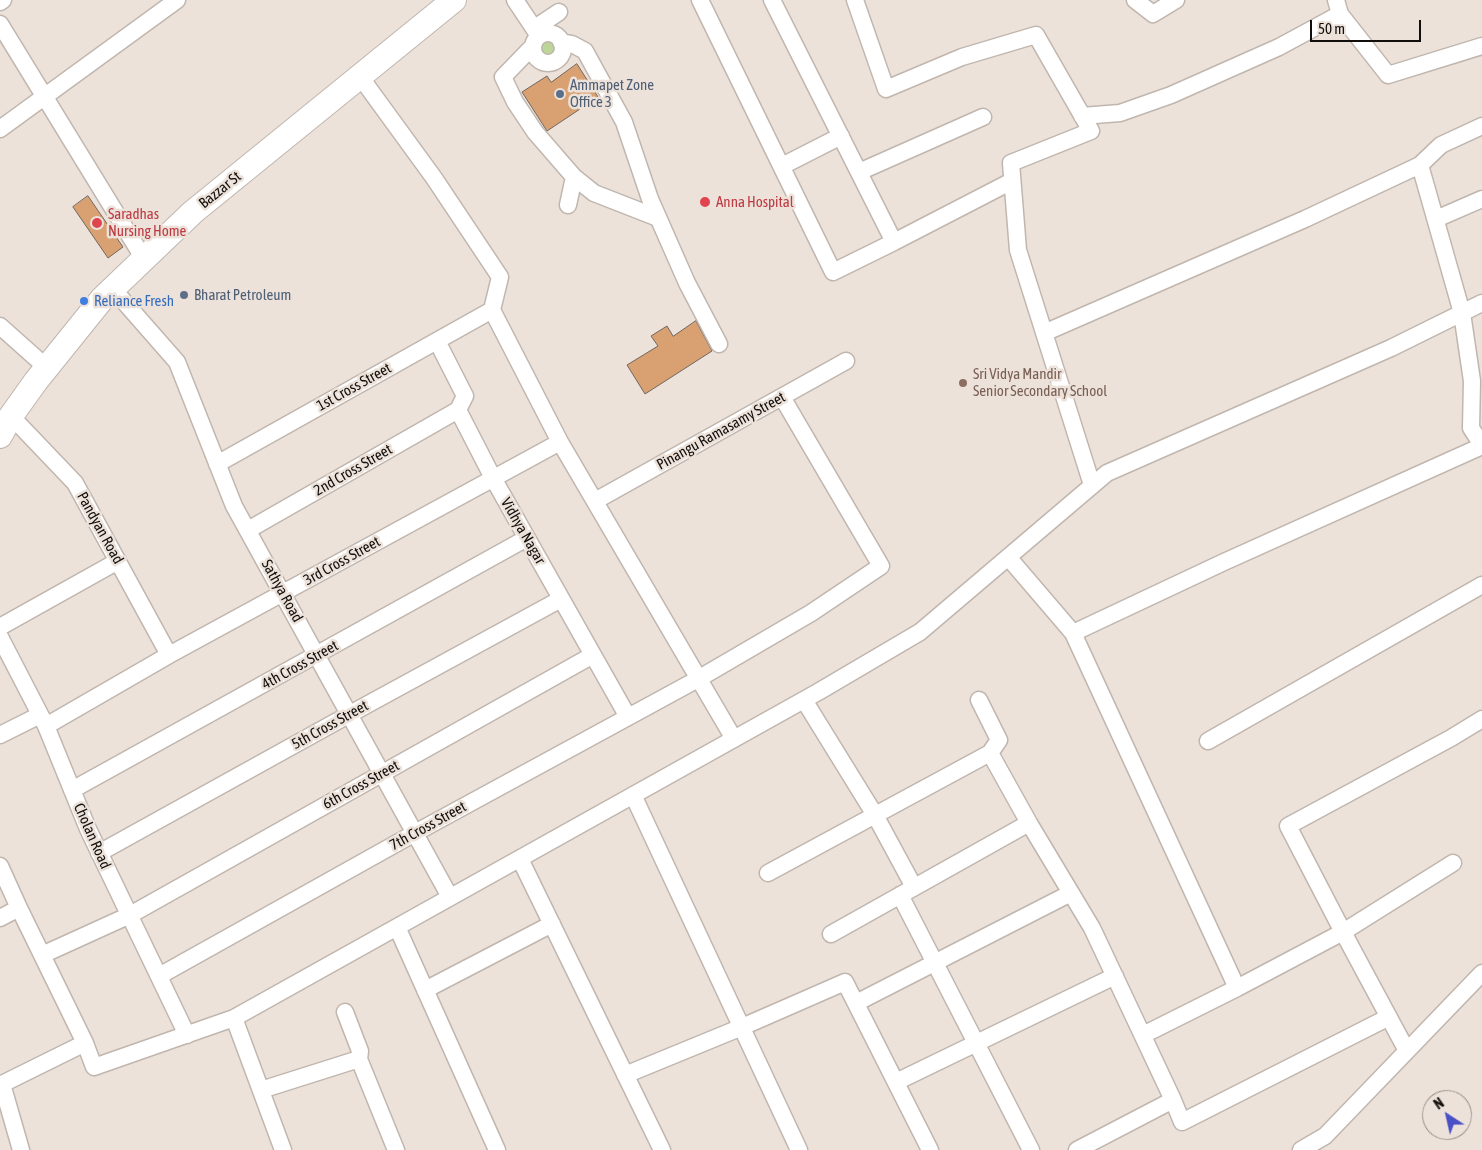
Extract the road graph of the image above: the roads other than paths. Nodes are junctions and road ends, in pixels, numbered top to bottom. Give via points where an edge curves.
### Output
1 (4, 0) edge
2 (177, 0) edge
3 (454, 0) edge
4 (515, 0) edge
5 (700, 0) edge
6 (772, 0) edge
7 (856, 0) edge
8 (1135, 0) edge
9 (1176, 0) edge
10 (0, 2) edge
11 (1338, 7) edge
12 (559, 12) dead end
13 (0, 24) edge
14 (536, 37) junction
15 (561, 42) junction
16 (1482, 46) edge
17 (359, 76) junction
18 (44, 97) junction
19 (1082, 116) junction
20 (983, 117) dead end
21 (1482, 126) edge
22 (0, 129) edge
23 (840, 136) junction
24 (1420, 165) junction
25 (782, 166) junction
26 (859, 172) junction
27 (574, 177) junction
28 (1012, 181) junction
29 (1482, 199) edge
30 (568, 205) dead end
31 (658, 218) junction
32 (1436, 219) junction
33 (894, 242) junction
34 (144, 259) junction
35 (113, 289) junction
36 (1482, 303) edge
37 (492, 310) junction
38 (1462, 313) junction
39 (0, 326) edge
40 (1044, 333) junction
41 (437, 341) junction
42 (720, 344) dead end
43 (846, 361) dead end
44 (46, 368) junction
45 (1477, 396) edge
46 (782, 397) junction
47 (458, 410) junction
48 (6, 426) edge
49 (560, 442) junction
50 (1482, 446) edge
51 (217, 464) junction
52 (493, 478) junction
53 (1092, 485) junction
54 (595, 501) junction
55 (248, 530) junction
56 (527, 538) junction
57 (1008, 557) junction
58 (118, 561) junction
59 (1482, 585) edge
60 (283, 593) junction
61 (561, 599) junction
62 (0, 627) edge
63 (1074, 633) junction
64 (0, 637) edge
65 (169, 655) junction
66 (318, 655) junction
67 (593, 655) junction
68 (698, 679) junction
69 (804, 700) junction
70 (979, 700) dead end
71 (350, 714) junction
72 (628, 717) junction
73 (1482, 719) edge
74 (43, 721) junction
75 (0, 735) edge
76 (734, 739) junction
77 (1208, 741) dead end
78 (990, 753) junction
79 (382, 773) junction
80 (72, 790) junction
81 (633, 795) junction
82 (875, 815) junction
83 (1029, 823) junction
84 (415, 833) junction
85 (99, 853) junction
86 (520, 859) junction
87 (1453, 864) dead end
88 (0, 866) edge
89 (768, 873) dead end
90 (914, 887) junction
91 (1071, 893) junction
92 (900, 896) junction
93 (450, 897) junction
94 (19, 908) junction
95 (130, 915) junction
96 (0, 918) edge
97 (552, 924) junction
98 (397, 927) junction
99 (1343, 932) junction
100 (831, 934) dead end
101 (42, 955) junction
102 (934, 962) junction
103 (1482, 973) edge
104 (159, 976) junction
105 (1115, 976) junction
106 (1237, 988) junction
107 (425, 990) junction
108 (856, 1002) junction
109 (345, 1012) dead end
110 (1389, 1017) junction
111 (234, 1018) junction
112 (742, 1027) junction
113 (1143, 1034) junction
114 (187, 1035) junction
115 (85, 1043) junction
116 (976, 1044) junction
117 (1407, 1051) junction
118 (359, 1059) junction
119 (625, 1075) junction
120 (896, 1082) junction
121 (261, 1090) junction
122 (1173, 1100) junction
123 (21, 1150) edge
124 (282, 1150) edge
125 (396, 1150) edge
126 (497, 1150) edge
127 (662, 1150) edge
128 (799, 1150) edge
129 (930, 1150) edge
130 (1031, 1150) edge
131 (1077, 1150) edge
132 (1301, 1150) edge

1 - 10 street
2 - 18 street
3 - 17 main road, Bazzar St
4 - 14 street
5 - 25 street
6 - 23 street
7 - 19 street via 886,88 962,57 1036,35
8 - 9 street via 1153,14
11 - 16 street via 1388,76
11 - 19 street via 1279,47 1171,95 1120,113
12 - 14 street
13 - 18 street
14 - 15 street via 551,34
14 - 15 street via 533,50 538,59 546,62 552,62 559,56
14 - 27 street via 503,77 535,132
15 - 31 street via 585,51 624,122
17 - 34 main road, Bazzar St via 192,212
17 - 37 street via 434,178 500,277
18 - 22 street
18 - 34 street
19 - 28 street via 1091,131 1011,163
20 - 26 street
21 - 24 street via 1441,145
23 - 25 street
23 - 26 street
24 - 32 street
24 - 40 street
25 - 33 street via 832,272
26 - 33 street
27 - 30 street
27 - 31 street via 594,193
28 - 33 street
28 - 40 street via 1018,250
29 - 32 street
31 - 42 street via 687,283
32 - 38 street
34 - 35 main road, Bazzar St
35 - 44 main road, Bazzar St
35 - 51 street, Sathya Road via 177,362
36 - 38 street
37 - 41 street, 1st Cross Street
37 - 49 street
38 - 45 street
38 - 53 street via 1391,348 1107,473
39 - 44 street
40 - 53 street
41 - 47 street via 465,396
41 - 51 street, 1st Cross Street
43 - 46 street, Pinangu Ramasamy Street
44 - 48 main road, Bazzar St
45 - 50 street via 1472,428
46 - 54 street, Pinangu Ramasamy Street
46 - 68 street, 7th Cross Street via 881,566 812,613
47 - 52 street, Vidhya Nagar
47 - 55 street, 2nd Cross Street
48 - 58 street, Pandyan Road via 75,483
49 - 52 street, 3rd Cross Street
49 - 54 street
50 - 63 street
51 - 55 street, Sathya Road
52 - 56 street, Vidhya Nagar
52 - 60 street, 3rd Cross Street
53 - 57 street
54 - 68 street
55 - 60 street, Sathya Road
56 - 61 street, Vidhya Nagar
56 - 66 street, 4th Cross Street
57 - 63 street
57 - 69 street via 920,632
58 - 62 street
58 - 65 street, Pandyan Road
59 - 77 street
60 - 65 street, 3rd Cross Street
60 - 66 street, Sathya Road
61 - 67 street, Vidhya Nagar
61 - 71 street, 5th Cross Street
63 - 106 street
64 - 74 street, Cholan Road
65 - 74 street, 3rd Cross Street
66 - 71 street, Sathya Road
66 - 80 street, 4th Cross Street
67 - 72 street, Vidhya Nagar
67 - 79 street, 6th Cross Street
68 - 72 street, 7th Cross Street
68 - 76 street
69 - 76 street
69 - 82 street
70 - 78 street via 999,740
71 - 79 street, Sathya Road
71 - 85 street, 5th Cross Street
72 - 84 street, 7th Cross Street
73 - 99 street via 1288,826
74 - 75 street, 3rd Cross Street
74 - 80 street, Cholan Road
76 - 81 street
78 - 82 street
78 - 83 street
79 - 84 street, Sathya Road
79 - 95 street, 6th Cross Street
80 - 85 street, Cholan Road
81 - 86 street
81 - 112 street
82 - 89 street
82 - 90 street
83 - 90 street
83 - 91 street
84 - 93 street, Sathya Road
84 - 104 street, 7th Cross Street
85 - 95 street, Cholan Road
86 - 93 street
86 - 97 street
87 - 99 street
88 - 94 street
90 - 92 street
91 - 102 street
91 - 105 street
92 - 100 street
92 - 102 street
93 - 98 street
94 - 96 street
94 - 101 street
95 - 101 street, 6th Cross Street
95 - 104 street, Cholan Road
97 - 107 street
97 - 119 street
98 - 107 street
98 - 111 street
99 - 106 street
99 - 110 street
101 - 115 street
102 - 108 street
102 - 116 street
103 - 117 street
104 - 114 street, Cholan Road
105 - 113 street
105 - 116 street
106 - 113 street
107 - 126 street
108 - 112 street via 845,982
108 - 120 street
109 - 118 street via 360,1051
110 - 117 street
110 - 122 street via 1182,1122
111 - 114 street
111 - 121 street
112 - 119 street
112 - 128 street
113 - 122 street
114 - 115 street via 94,1067
115 - 123 street via 2,1084
116 - 120 street
116 - 130 street
117 - 132 street via 1325,1136
118 - 121 street
118 - 125 street
119 - 127 street
120 - 129 street
121 - 124 street
122 - 131 street

